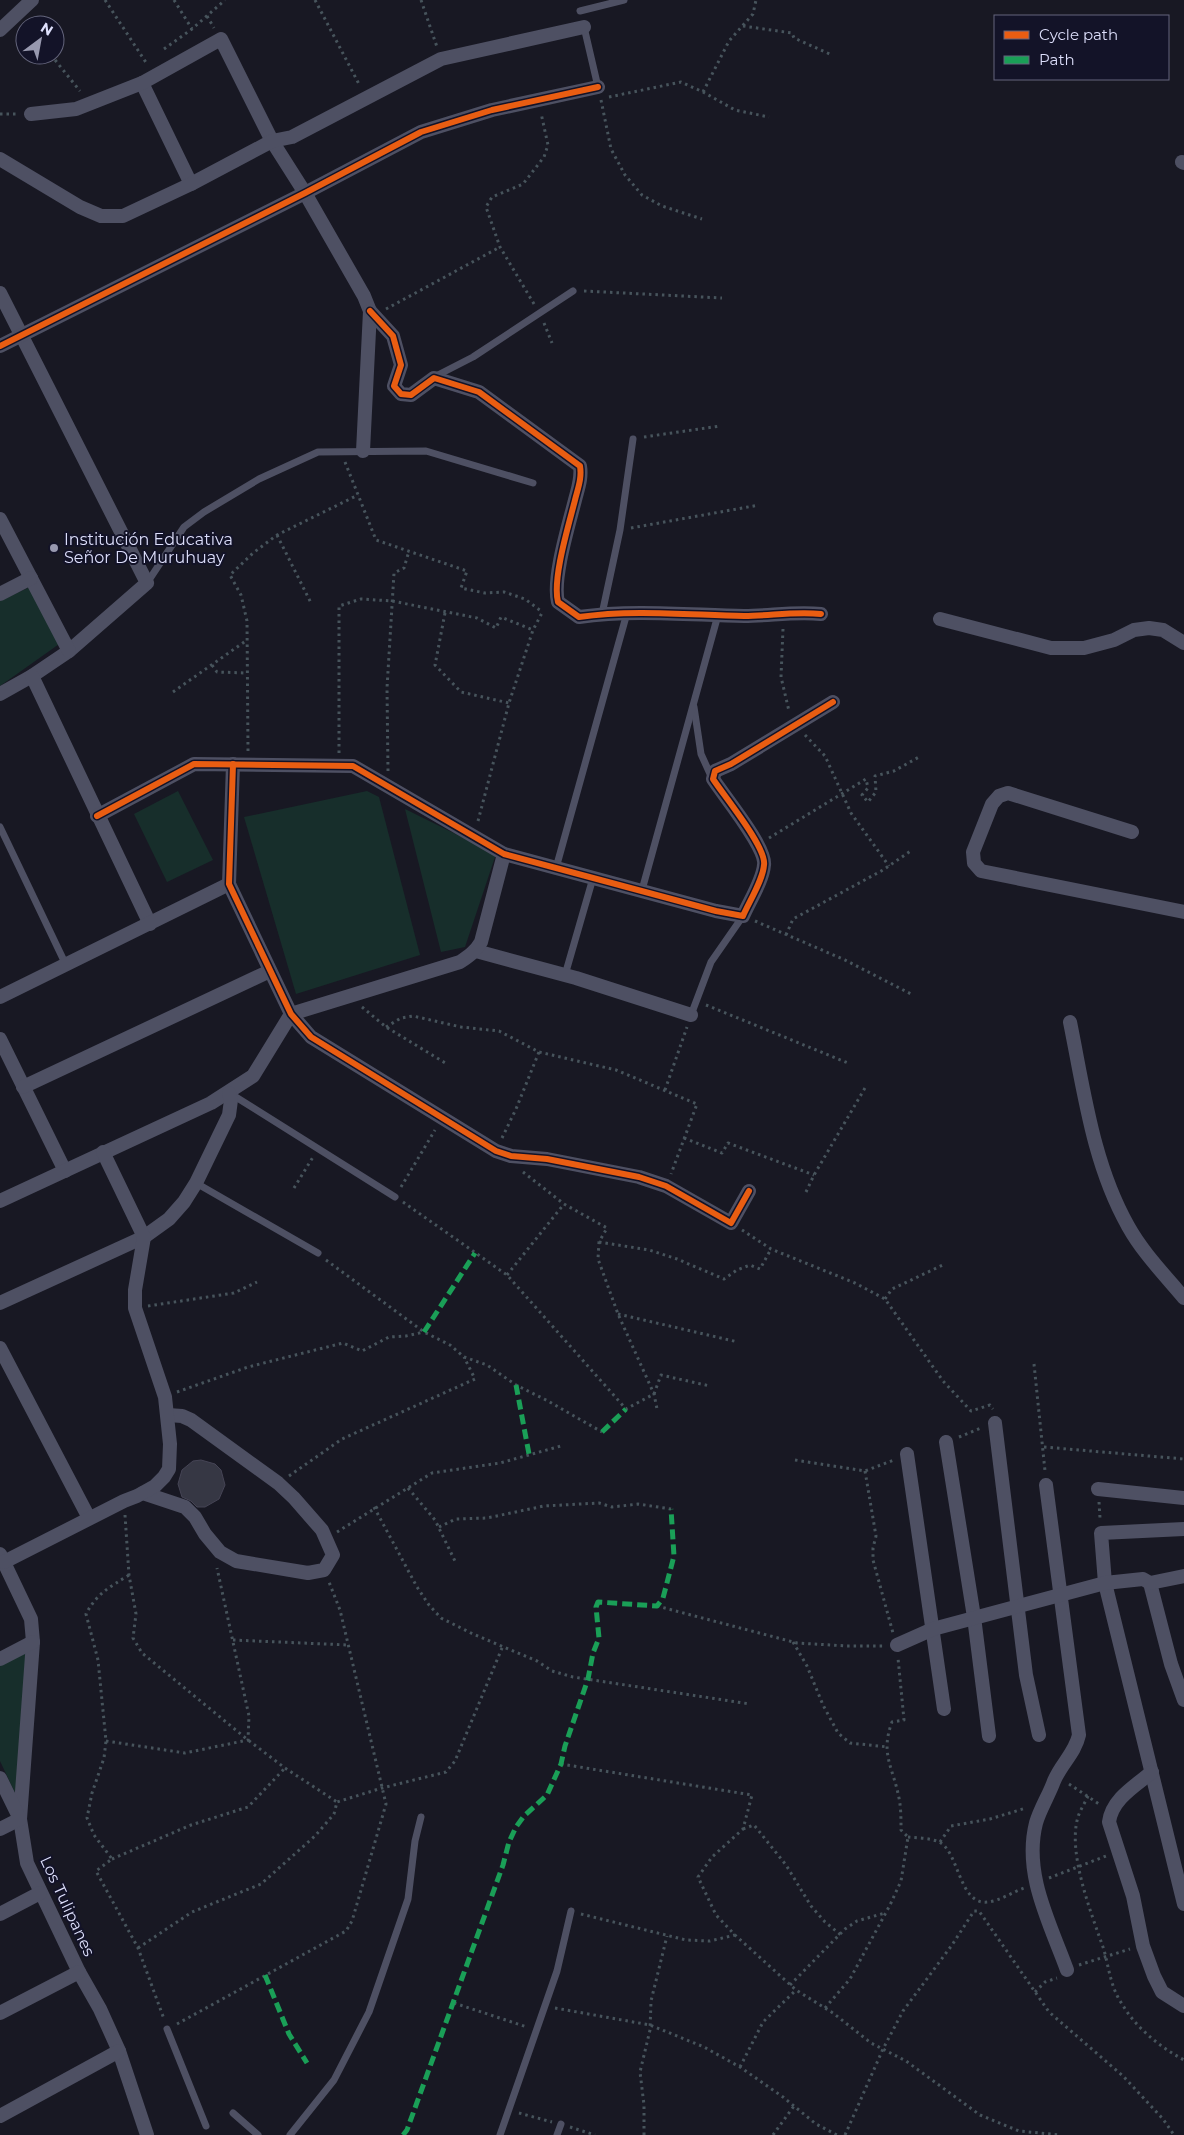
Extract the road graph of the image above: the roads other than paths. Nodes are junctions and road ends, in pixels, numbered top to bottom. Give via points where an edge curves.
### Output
1 (32, 0) edge
2 (624, 0) edge
3 (580, 11) dead end
4 (584, 27) joint
5 (0, 30) edge
6 (142, 83) junction
7 (599, 93) joint
8 (31, 114) dead end
9 (272, 141) junction
10 (0, 159) edge
11 (191, 184) junction
12 (305, 193) junction
13 (573, 291) road end
14 (0, 293) edge
15 (372, 313) junction
16 (21, 335) junction
17 (0, 346) edge
18 (434, 378) junction
19 (633, 439) road end
20 (363, 451) junction
21 (533, 483) dead end
22 (0, 519) edge
23 (31, 578) junction
24 (147, 583) junction
25 (0, 594) edge
26 (627, 613) junction
27 (602, 614) junction
28 (821, 614) dead end
29 (718, 615) junction
30 (940, 619) dead end
31 (1184, 643) edge
32 (69, 651) junction
33 (32, 676) junction
34 (0, 694) edge
35 (833, 702) dead end
36 (694, 704) junction
37 (233, 764) junction
38 (713, 779) junction
39 (97, 816) junction
40 (0, 827) edge
41 (1132, 832) dead end
42 (504, 854) junction
43 (556, 869) junction
44 (593, 878) junction
45 (229, 884) junction
46 (642, 890) junction
47 (1184, 912) edge
48 (743, 916) junction
49 (150, 924) junction
50 (476, 951) junction
51 (66, 965) junction
52 (270, 970) junction
53 (565, 975) junction
54 (0, 997) edge
55 (291, 1014) junction
56 (692, 1015) joint
57 (1070, 1022) dead end
58 (0, 1039) edge
59 (23, 1087) junction
60 (229, 1093) junction
61 (103, 1152) junction
62 (65, 1172) junction
63 (196, 1183) junction
64 (749, 1191) dead end
65 (395, 1197) road end
66 (0, 1201) edge
67 (144, 1237) junction
68 (318, 1254) road end
69 (1184, 1298) edge
70 (0, 1303) edge
71 (0, 1348) edge
72 (168, 1415) junction
73 (995, 1423) road end
74 (946, 1442) dead end
75 (907, 1454) dead end
76 (1046, 1485) road end
77 (1098, 1489) road end
78 (143, 1493) junction
79 (1184, 1498) edge
80 (88, 1518) junction
81 (1184, 1529) edge
82 (2, 1558) edge
83 (1184, 1576) edge
84 (1105, 1582) junction
85 (1150, 1583) junction
86 (1062, 1594) junction
87 (1018, 1607) junction
88 (974, 1617) junction
89 (933, 1629) junction
90 (33, 1642) junction
91 (897, 1645) road end
92 (0, 1659) edge
93 (1184, 1700) edge
94 (944, 1709) dead end
95 (1039, 1735) dead end
96 (989, 1736) dead end
97 (1152, 1772) junction
98 (0, 1778) edge
99 (421, 1817) dead end
100 (20, 1819) junction
101 (0, 1829) edge
102 (40, 1893) junction
103 (1184, 1904) edge
104 (571, 1911) road end
105 (0, 1914) edge
106 (1067, 1970) road end
107 (79, 1972) junction
108 (1184, 2006) edge
109 (0, 2013) edge
110 (167, 2029) road end
111 (119, 2051) junction
112 (233, 2114) dead end
113 (0, 2116) edge
114 (561, 2124) dead end
115 (206, 2126) dead end
116 (147, 2135) edge
117 (258, 2135) edge
118 (290, 2135) edge
119 (500, 2135) edge
120 (557, 2135) edge

1 - 5 street
2 - 3 lane
4 - 7 lane
4 - 9 street via 442,58 292,136
6 - 8 street via 76,109
6 - 9 street via 221,39
6 - 11 street
7 - 12 street via 538,100 492,110 421,132
9 - 11 street
9 - 12 street
10 - 11 street via 101,216 123,216
12 - 15 street
12 - 16 street
13 - 18 lane via 473,357
14 - 16 street
15 - 18 street via 393,336 401,365 394,386 401,394 411,395
15 - 20 street
16 - 17 street
16 - 24 street
18 - 27 street via 479,392 580,466 582,475 556,587 558,602 580,617
19 - 27 lane via 620,530
20 - 21 lane via 426,451
20 - 24 lane via 318,452 259,479 204,512 184,527
22 - 23 street
23 - 25 street
23 - 32 street
24 - 32 street
26 - 27 street
26 - 29 street
26 - 43 lane
28 - 29 street
29 - 36 lane
30 - 31 street via 1051,648 1084,648 1149,628 1163,630
32 - 33 street
33 - 34 street
33 - 39 street
35 - 38 street via 715,771
36 - 38 lane via 701,754
36 - 46 lane
37 - 39 street via 194,764
37 - 42 street via 352,766
37 - 45 street
38 - 48 street via 764,857 764,867
39 - 49 street
40 - 51 lane
41 - 47 street via 1008,792 992,804 973,852 974,864 981,871
42 - 43 street
42 - 50 street
43 - 44 street
44 - 46 street
44 - 53 lane
45 - 49 street
45 - 52 street
46 - 48 street
48 - 56 lane via 711,962
49 - 51 street
50 - 53 street
50 - 55 street via 460,962
51 - 54 street
52 - 55 street
52 - 59 street
53 - 56 street
55 - 60 street via 253,1076
55 - 64 street via 311,1037 496,1151 639,1177 666,1186 731,1223
57 - 69 street via 1094,1140 1117,1207 1150,1260
58 - 59 street
59 - 62 street
60 - 61 street
60 - 63 street via 229,1115
60 - 65 lane
61 - 62 street
61 - 67 street
62 - 66 street
63 - 67 street via 169,1219
63 - 68 lane
67 - 70 street
67 - 72 street via 135,1308
71 - 80 street
72 - 78 street via 168,1469 155,1486
72 - 78 street via 191,1420 278,1483 314,1518 333,1555 324,1570 308,1574 236,1561 220,1552 185,1508
73 - 87 street
74 - 88 street
75 - 89 street
76 - 86 street
77 - 79 street
78 - 80 street
80 - 82 street
81 - 84 street via 1101,1533
82 - 90 street, Los Tulipanes via 31,1619
83 - 85 street
84 - 85 street via 1143,1579
84 - 86 street
84 - 97 street
85 - 93 street
86 - 87 street
86 - 106 street via 1079,1735 1076,1747 1056,1775 1037,1822 1033,1847 1036,1883
87 - 88 street
87 - 95 street via 1026,1675
88 - 89 street
88 - 96 street
89 - 91 street
89 - 94 street
90 - 92 street
90 - 100 street, Los Tulipanes
97 - 103 street
97 - 108 street via 1118,1801 1110,1811 1109,1822 1133,1896 1143,1946 1162,1992
98 - 100 street
99 - 118 lane via 408,1899 369,2012 334,2080
100 - 101 street
100 - 102 street, Los Tulipanes via 27,1863
102 - 105 street
102 - 107 street, Los Tulipanes
104 - 119 lane via 557,1971
107 - 109 street
107 - 111 street, Los Tulipanes
110 - 115 lane
111 - 113 street
111 - 116 street, Los Tulipanes
112 - 117 lane
114 - 120 lane

